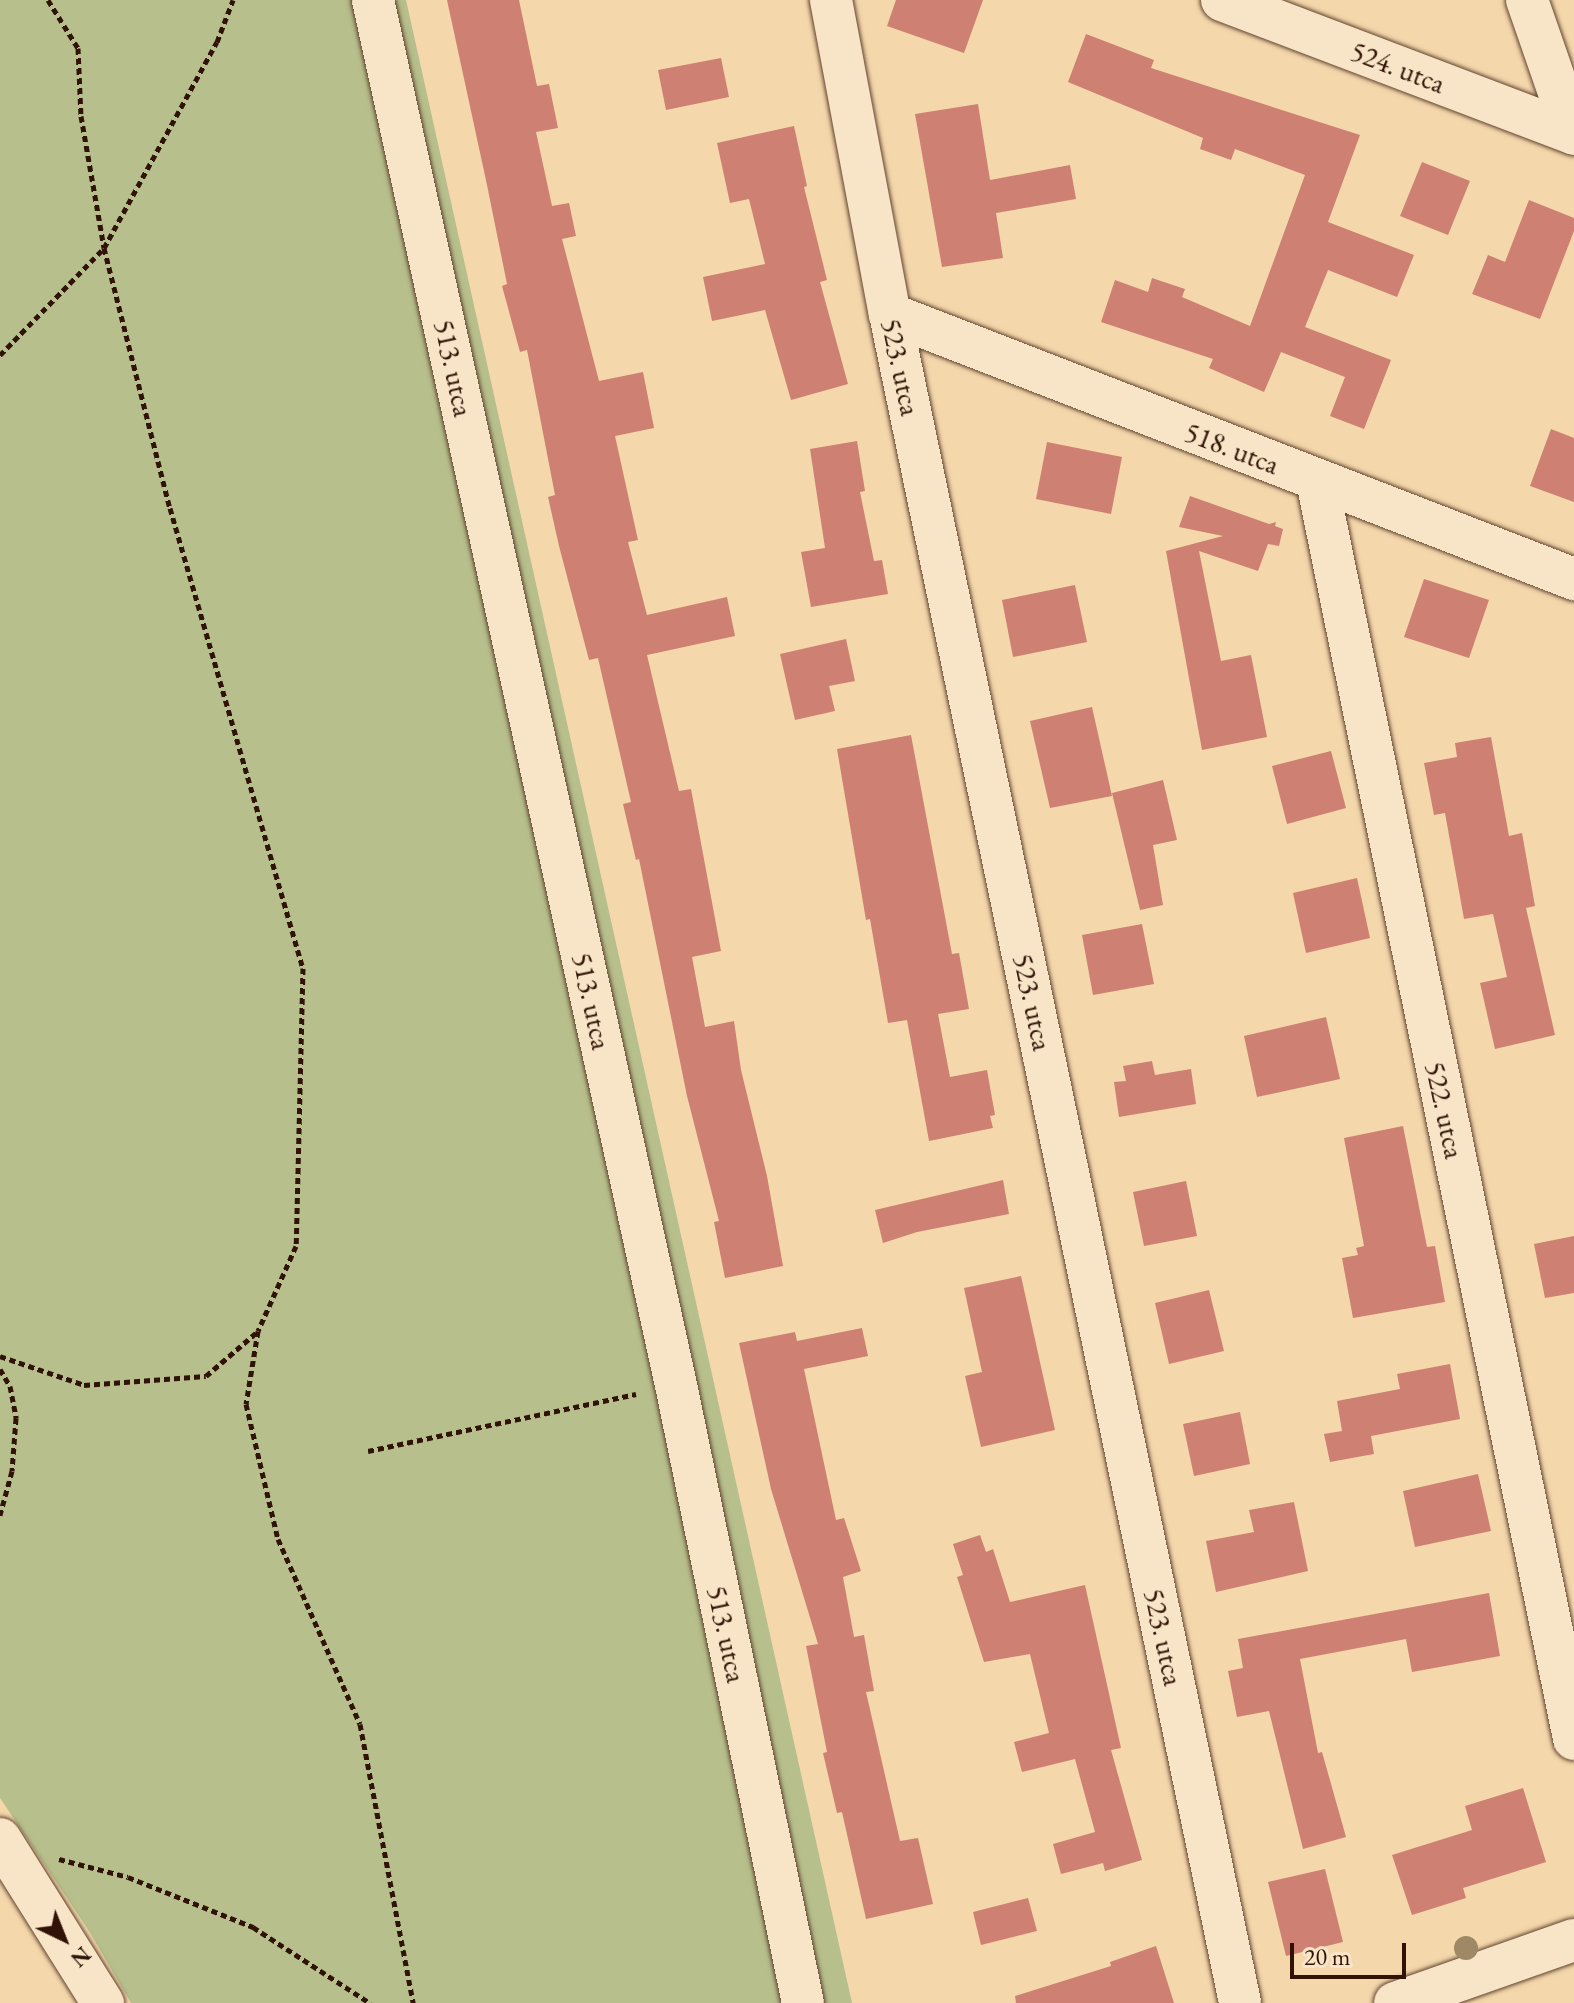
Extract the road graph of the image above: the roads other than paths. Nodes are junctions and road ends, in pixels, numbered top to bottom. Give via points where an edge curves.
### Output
1 (373, 0) edge
2 (831, 0) edge
3 (1222, 0) edge
4 (1527, 0) edge
5 (1574, 133) edge
6 (890, 314) junction
7 (1317, 481) junction
8 (1574, 579) edge
9 (1574, 1739) edge
10 (2, 1842) edge
11 (1574, 1940) edge
12 (103, 2003) edge
13 (803, 2003) edge
14 (1240, 2003) edge
15 (1395, 2003) edge

1 - 13 street, 513. utca via 676,1385
2 - 6 street, 523. utca
3 - 5 street, 524. utca
4 - 5 street
6 - 7 street, 518. utca
6 - 14 street, 523. utca
7 - 8 street, 518. utca
7 - 9 street, 522. utca
10 - 12 street
11 - 15 street

